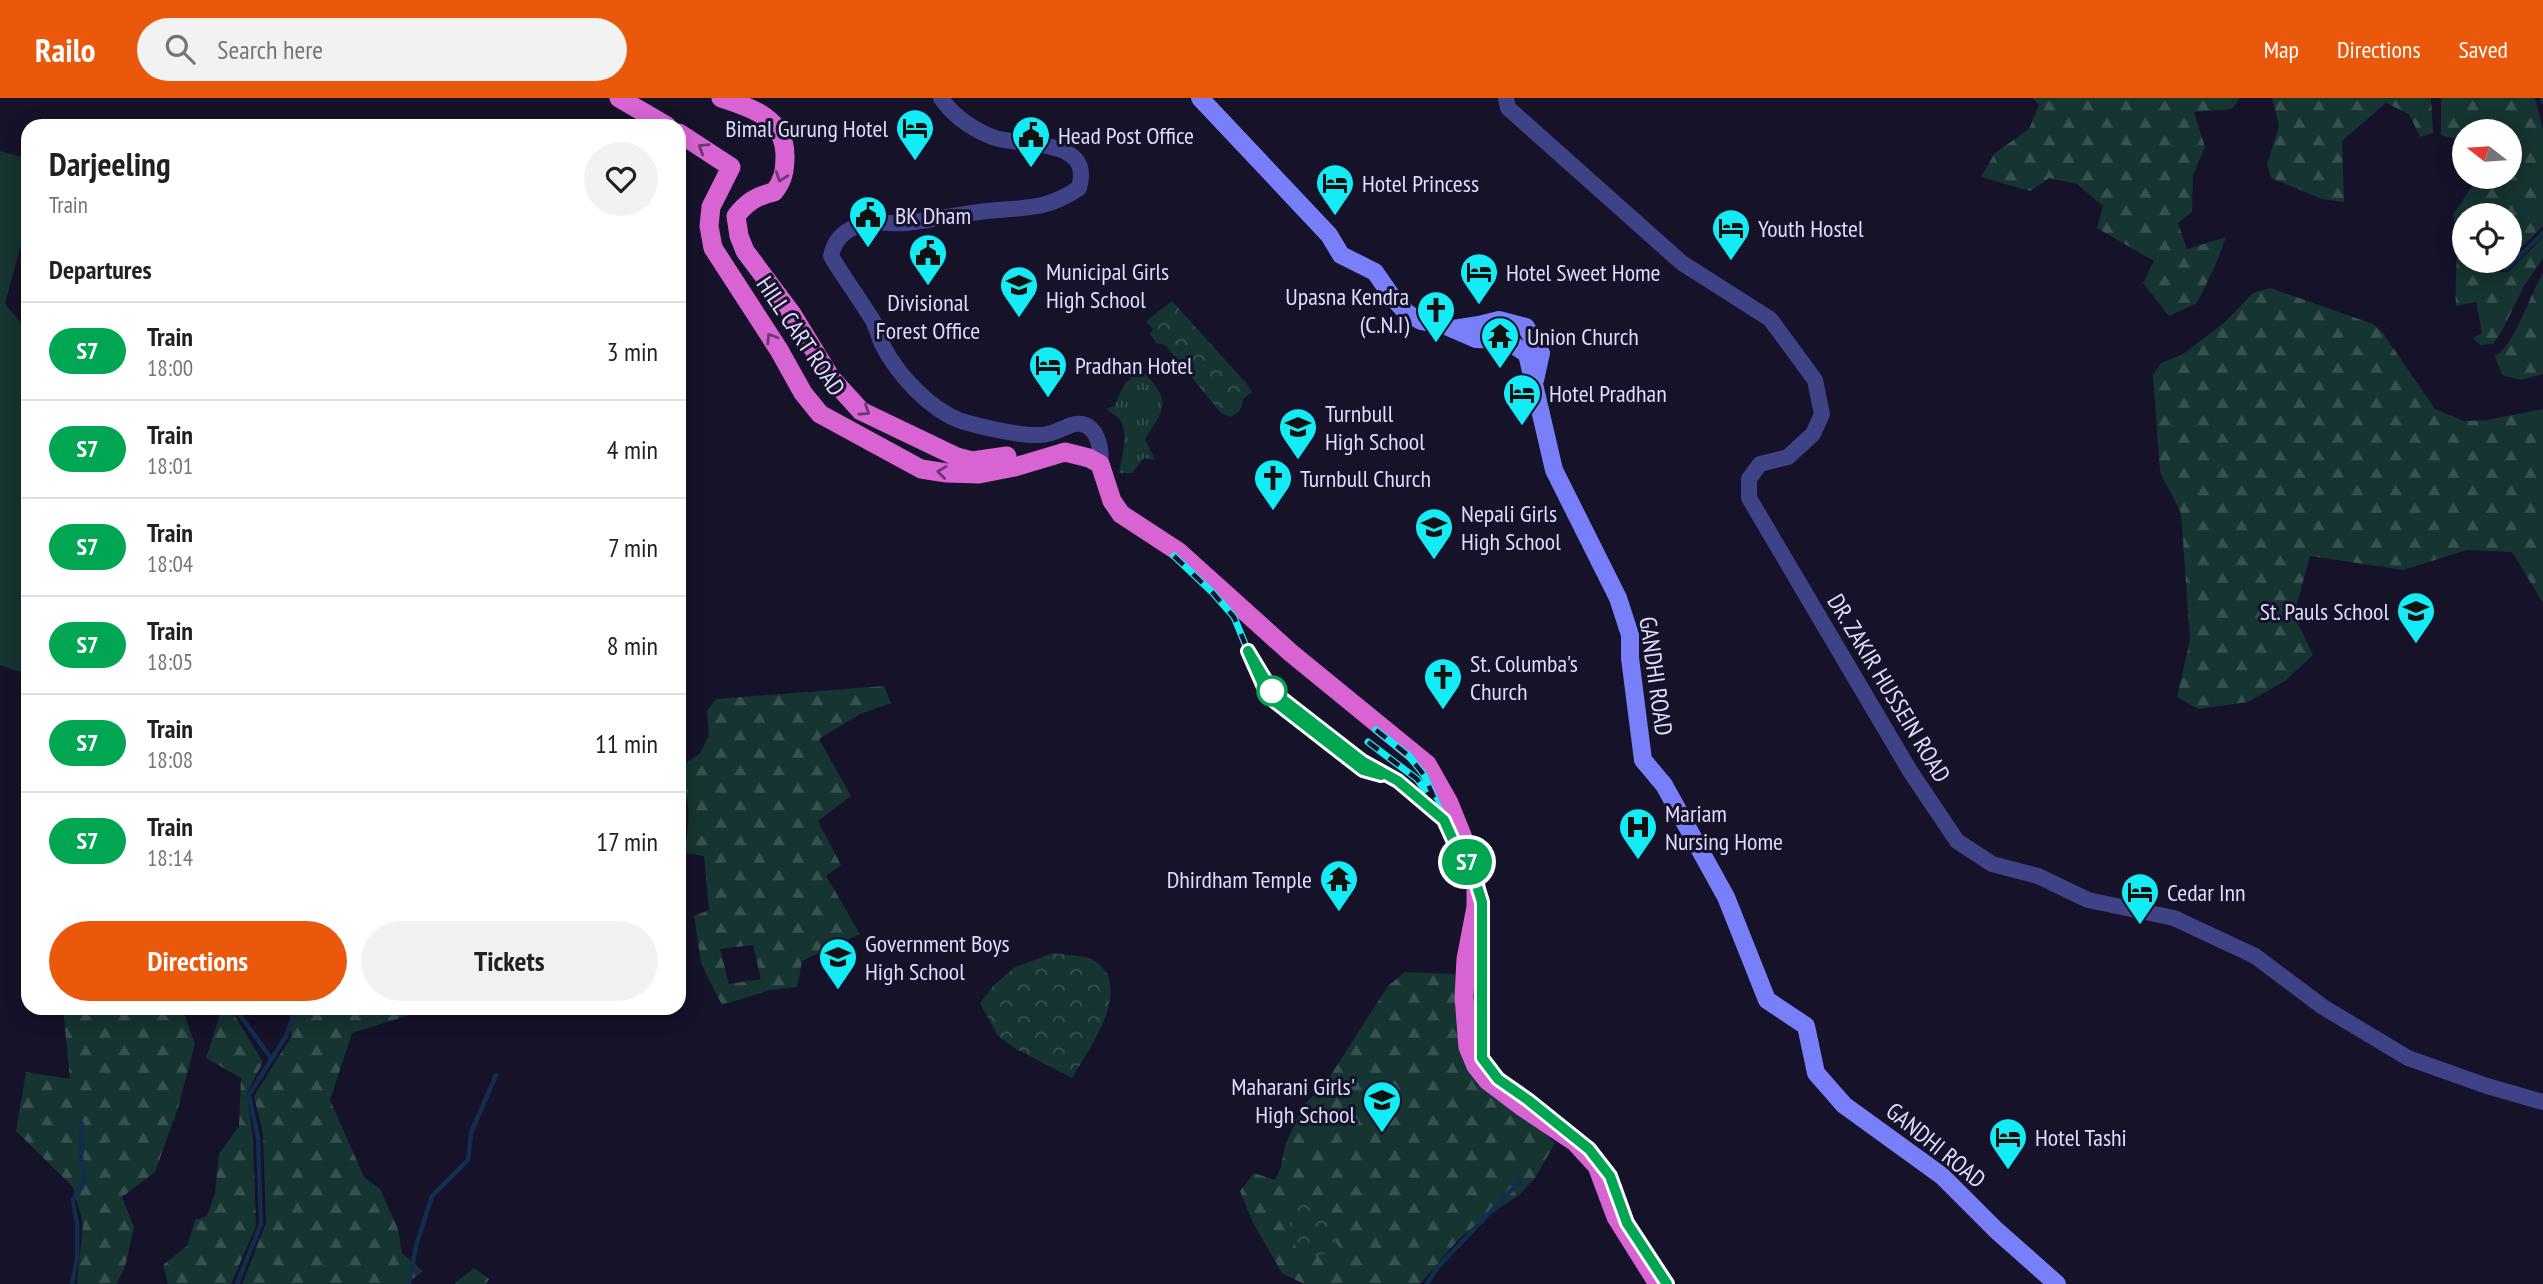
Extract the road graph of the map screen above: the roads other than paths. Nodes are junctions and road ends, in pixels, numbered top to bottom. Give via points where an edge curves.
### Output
1 (619, 98) edge
2 (721, 98) edge
3 (942, 98) edge
4 (1200, 98) edge
5 (1506, 98) edge
6 (655, 119) edge
7 (686, 138) edge
8 (1056, 453) junction
9 (1100, 464) junction
10 (2543, 1102) edge
11 (1658, 1284) edge
12 (2057, 1284) edge

1 - 6 highway
2 -> 8 highway via 769,118 785,143 782,182 774,192 758,195 744,205 736,216 739,236 844,393 861,411 957,457 972,461 1040,447
3 - 9 street via 963,122 993,137 1056,146 1069,153 1082,177 1079,188 1041,207 860,225 840,236 831,256 874,322 899,374 923,396 958,420 985,427 1040,435 1082,425 1098,438
4 - 12 main road, GANDHI ROAD via 1329,235 1341,255 1375,272 1407,313 1476,340 1506,340 1527,355 1554,470 1618,598 1630,635 1643,760 1664,785 1726,897 1766,1000 1807,1026 1816,1073 1844,1105 1942,1176
5 - 10 street, DR. ZAKIR HUSSEIN ROAD via 1508,108 1682,263 1770,319 1815,380 1822,414 1813,434 1788,457 1760,464 1749,479 1749,498 1956,841 1992,864 2038,876 2088,900 2174,918 2255,956 2323,1007 2408,1058
8 -> 7 highway, HILL CART ROAD via 979,474 921,469 820,414 713,248 711,207 731,167
8 - 9 highway via 1076,454
9 - 11 highway via 1121,514 1179,552 1291,653 1427,764 1449,803 1476,870 1464,997 1468,1047 1476,1066 1488,1081 1575,1142 1597,1166 1616,1217

